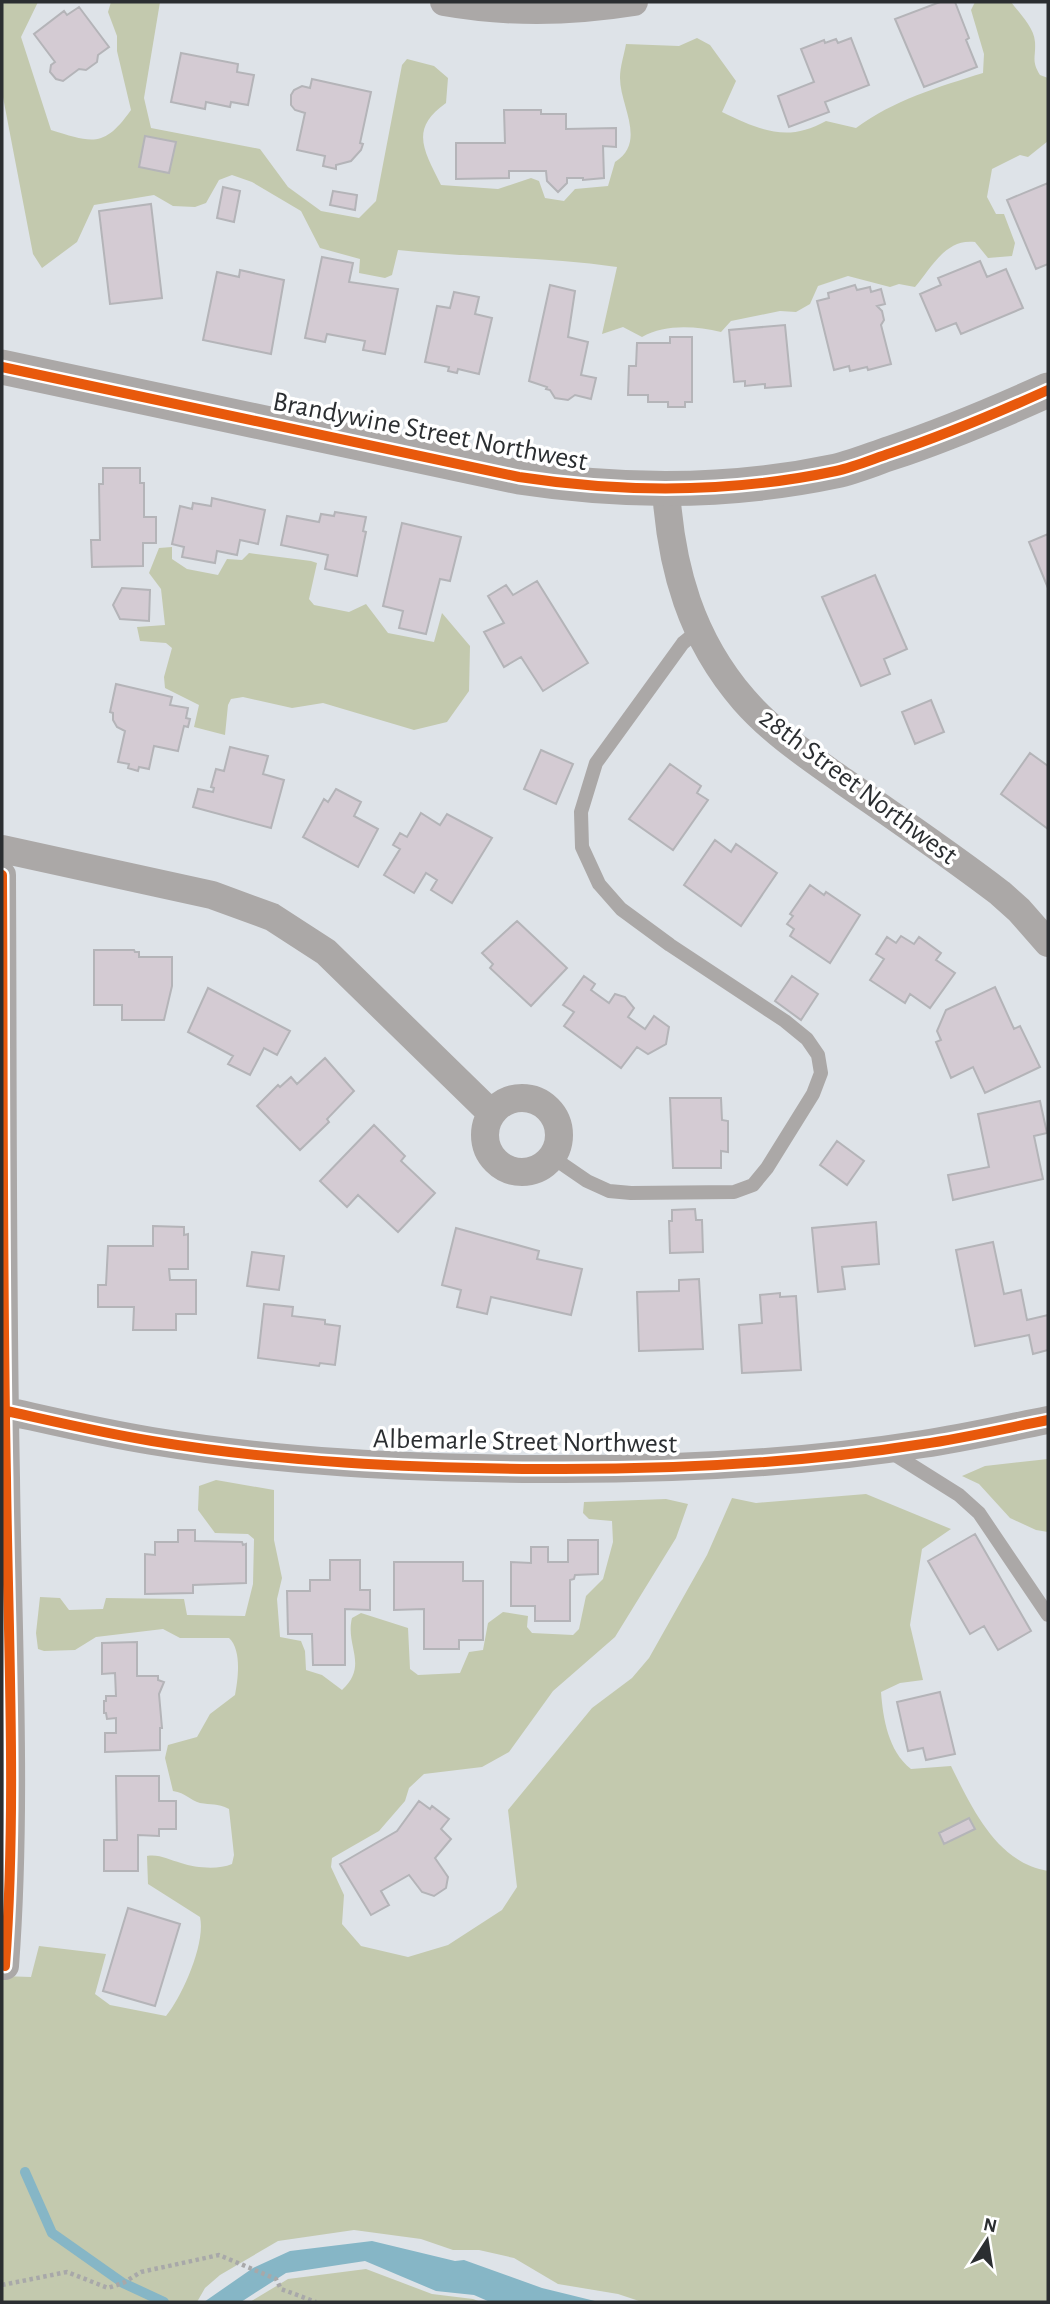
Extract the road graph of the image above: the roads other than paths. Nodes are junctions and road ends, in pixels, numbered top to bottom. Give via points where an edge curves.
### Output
1 (444, 2) edge
2 (634, 2) edge
3 (2, 367) edge
4 (1048, 390) edge
5 (666, 489) junction
6 (699, 631) junction
7 (2, 849) edge
8 (2, 875) edge
9 (1048, 943) edge
10 (491, 1113) junction
11 (552, 1157) junction
12 (3, 1410) edge
13 (1048, 1420) edge
14 (885, 1449) junction
15 (1048, 1615) edge
16 (5, 1966) dead end

1 - 2 street via 545,10
3 - 5 street, Brandywine Street Northwest via 519,477
4 - 5 street, Brandywine Street Northwest via 843,469 753,484
5 - 6 street, 28th Street Northwest via 674,561
6 - 9 street, 28th Street Northwest via 727,677 785,739 989,885
6 - 11 lane via 683,643 596,763 580,812 582,847 599,884 621,909 807,1039 818,1055 821,1073 767,1168 753,1185 734,1192 609,1191
7 - 10 street via 212,895 272,917 326,952
8 - 12 street
10 - 11 street via 484,1137 495,1161 518,1172 531,1171
10 - 11 street via 510,1099 522,1097 544,1105 552,1113 559,1135
12 - 14 street, Albemarle Street Northwest via 165,1443 423,1468 648,1468
12 - 16 street via 11,1787
13 - 14 street, Albemarle Street Northwest
14 - 15 lane via 950,1489 979,1513

